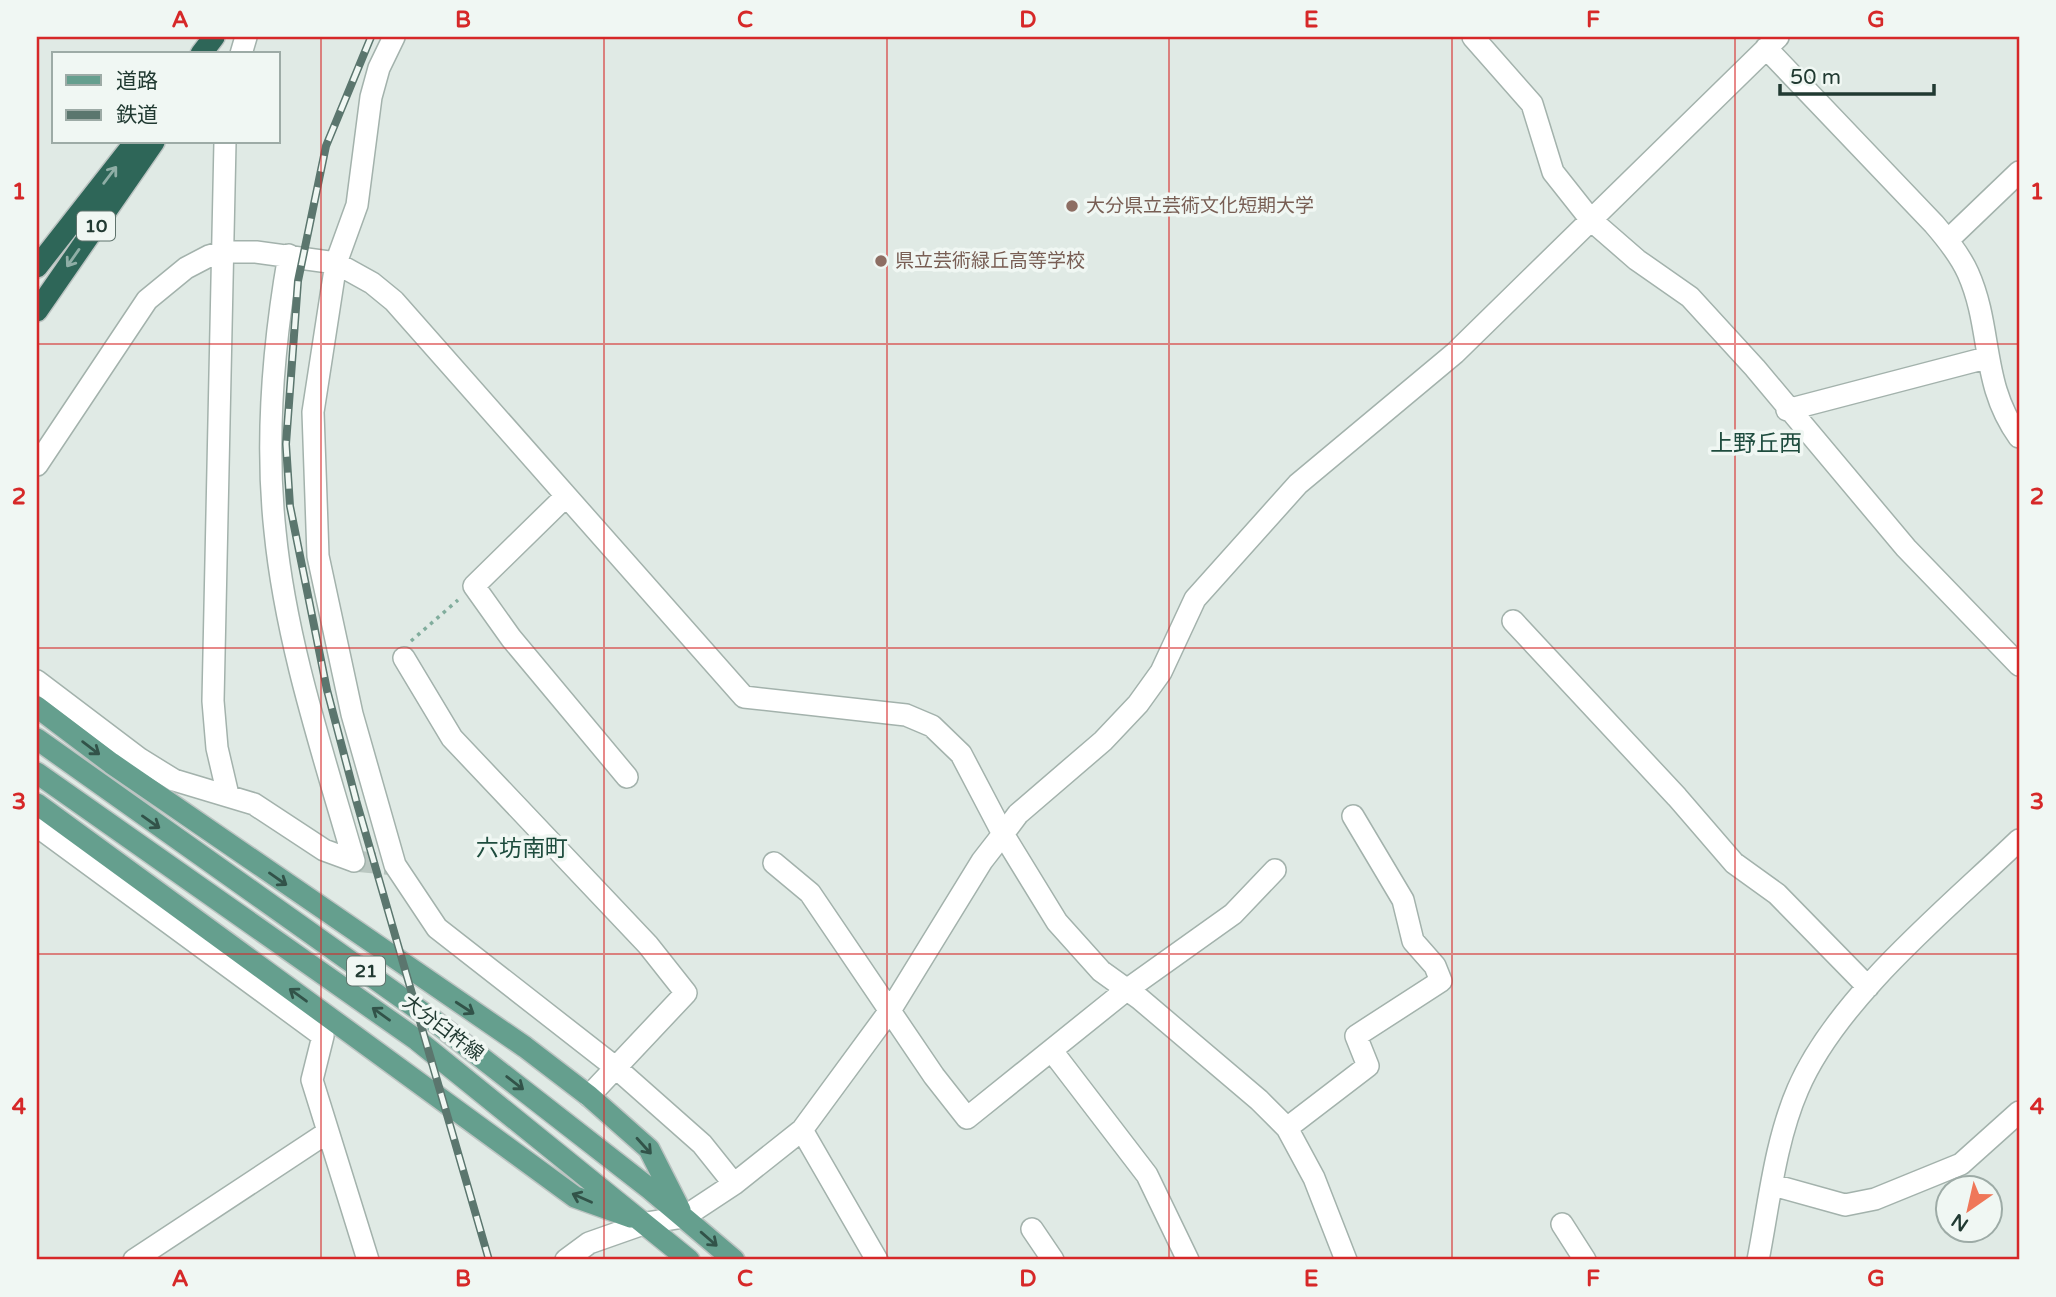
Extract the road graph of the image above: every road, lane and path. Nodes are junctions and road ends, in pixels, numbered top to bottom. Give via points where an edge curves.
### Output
1 (214, 37) edge
2 (222, 37) edge
3 (394, 37) edge
4 (1473, 37) edge
5 (1772, 43) edge
6 (203, 52) edge
7 (212, 52) edge
8 (133, 144) edge
9 (153, 144) edge
10 (225, 144) edge
11 (2019, 172) edge
12 (1591, 220) junction
13 (1948, 240) junction
14 (222, 252) junction
15 (289, 256) junction
16 (336, 263) junction
17 (37, 267) edge
18 (37, 311) edge
19 (1986, 358) junction
20 (1787, 410) junction
21 (2019, 437) edge
22 (37, 465) edge
23 (566, 496) junction
24 (474, 586) junction
25 (1513, 621) dead end
26 (404, 658) joint
27 (2019, 665) edge
28 (37, 681) edge
29 (37, 707) edge
30 (37, 739) edge
31 (37, 773) edge
32 (627, 777) dead end
33 (228, 796) junction
34 (37, 804) edge
35 (1353, 816) dead end
36 (37, 827) edge
37 (1003, 834) junction
38 (2019, 839) edge
39 (774, 863) dead end
40 (1275, 870) dead end
41 (232, 958) junction
42 (1868, 987) junction
43 (1125, 991) junction
44 (891, 1009) junction
45 (1052, 1051) junction
46 (615, 1067) junction
47 (589, 1096) junction
48 (2017, 1118) edge
49 (1287, 1128) junction
50 (802, 1130) junction
51 (328, 1132) junction
52 (734, 1184) junction
53 (1773, 1185) junction
54 (684, 1217) junction
55 (646, 1223) junction
56 (1562, 1224) dead end
57 (1032, 1229) dead end
58 (134, 1260) edge
59 (368, 1260) edge
60 (566, 1260) edge
61 (689, 1260) edge
62 (734, 1260) edge
63 (877, 1260) edge
64 (1053, 1260) edge
65 (1188, 1260) edge
66 (1346, 1260) edge
67 (1585, 1260) edge
68 (1758, 1260) edge

1 - 6 highway
2 - 7 highway
3 - 16 street via 371,97 357,205
4 - 12 street via 1532,104 1553,172
5 - 12 street
5 - 13 street
17 -> 8 highway, 10
9 -> 18 highway, 10
10 - 14 street
11 - 13 street
12 - 20 street via 1690,297
12 - 37 street via 1455,353 1298,484 1195,599 1161,672 1139,704 1018,814
13 - 19 street via 1975,292
14 - 15 street
14 - 22 street via 186,268 147,300
14 - 33 street via 213,701
15 - 16 street
15 - 33 street via 274,353 271,465 275,530 292,636 354,861 324,850 254,804
16 - 23 street via 394,301
16 - 46 street via 313,412 318,556 352,714 395,865 437,928
19 - 20 street
19 - 21 street via 2002,410
20 - 27 street via 1906,548
23 - 24 street
23 - 37 street via 744,697 906,715 932,726 961,754
24 - 26 path via 407,644
24 - 32 street
25 - 42 street via 1734,863 1777,894
26 - 46 street via 452,738 648,945 686,993
28 - 33 street via 174,780
29 -> 47 main road
30 -> 54 main road, 大分臼杵線 / 21 via 433,1020
55 -> 31 main road, 大分臼杵線 / 21 via 417,1040
34 - 41 main road
35 - 49 street via 1403,900 1413,941 1435,966 1441,981 1356,1036 1368,1066
36 - 41 street
37 - 43 street via 1057,922
37 - 44 street
38 - 42 street
39 - 44 street via 810,893
40 - 43 street via 1233,914
41 - 51 street via 323,1036 312,1080
55 -> 41 main road via 575,1197
42 - 53 street via 1824,1041 1804,1076 1786,1124
43 - 45 street
43 - 49 street via 1140,999
44 - 45 street via 967,1118
44 - 50 street
45 - 65 street via 1147,1175
46 - 47 street
46 - 52 street via 702,1144
47 -> 54 main road via 649,1149
48 - 53 street via 1961,1164 1875,1199 1845,1205
49 - 66 street via 1314,1178
50 - 52 street
50 - 63 street
51 - 58 street
51 - 59 street
52 - 54 street
53 - 68 street
54 - 55 street
54 -> 62 main road, 大分臼杵線 / 21
55 - 60 street via 589,1243
55 - 61 main road, 大分臼杵線 / 21
56 - 67 street
57 - 64 street

